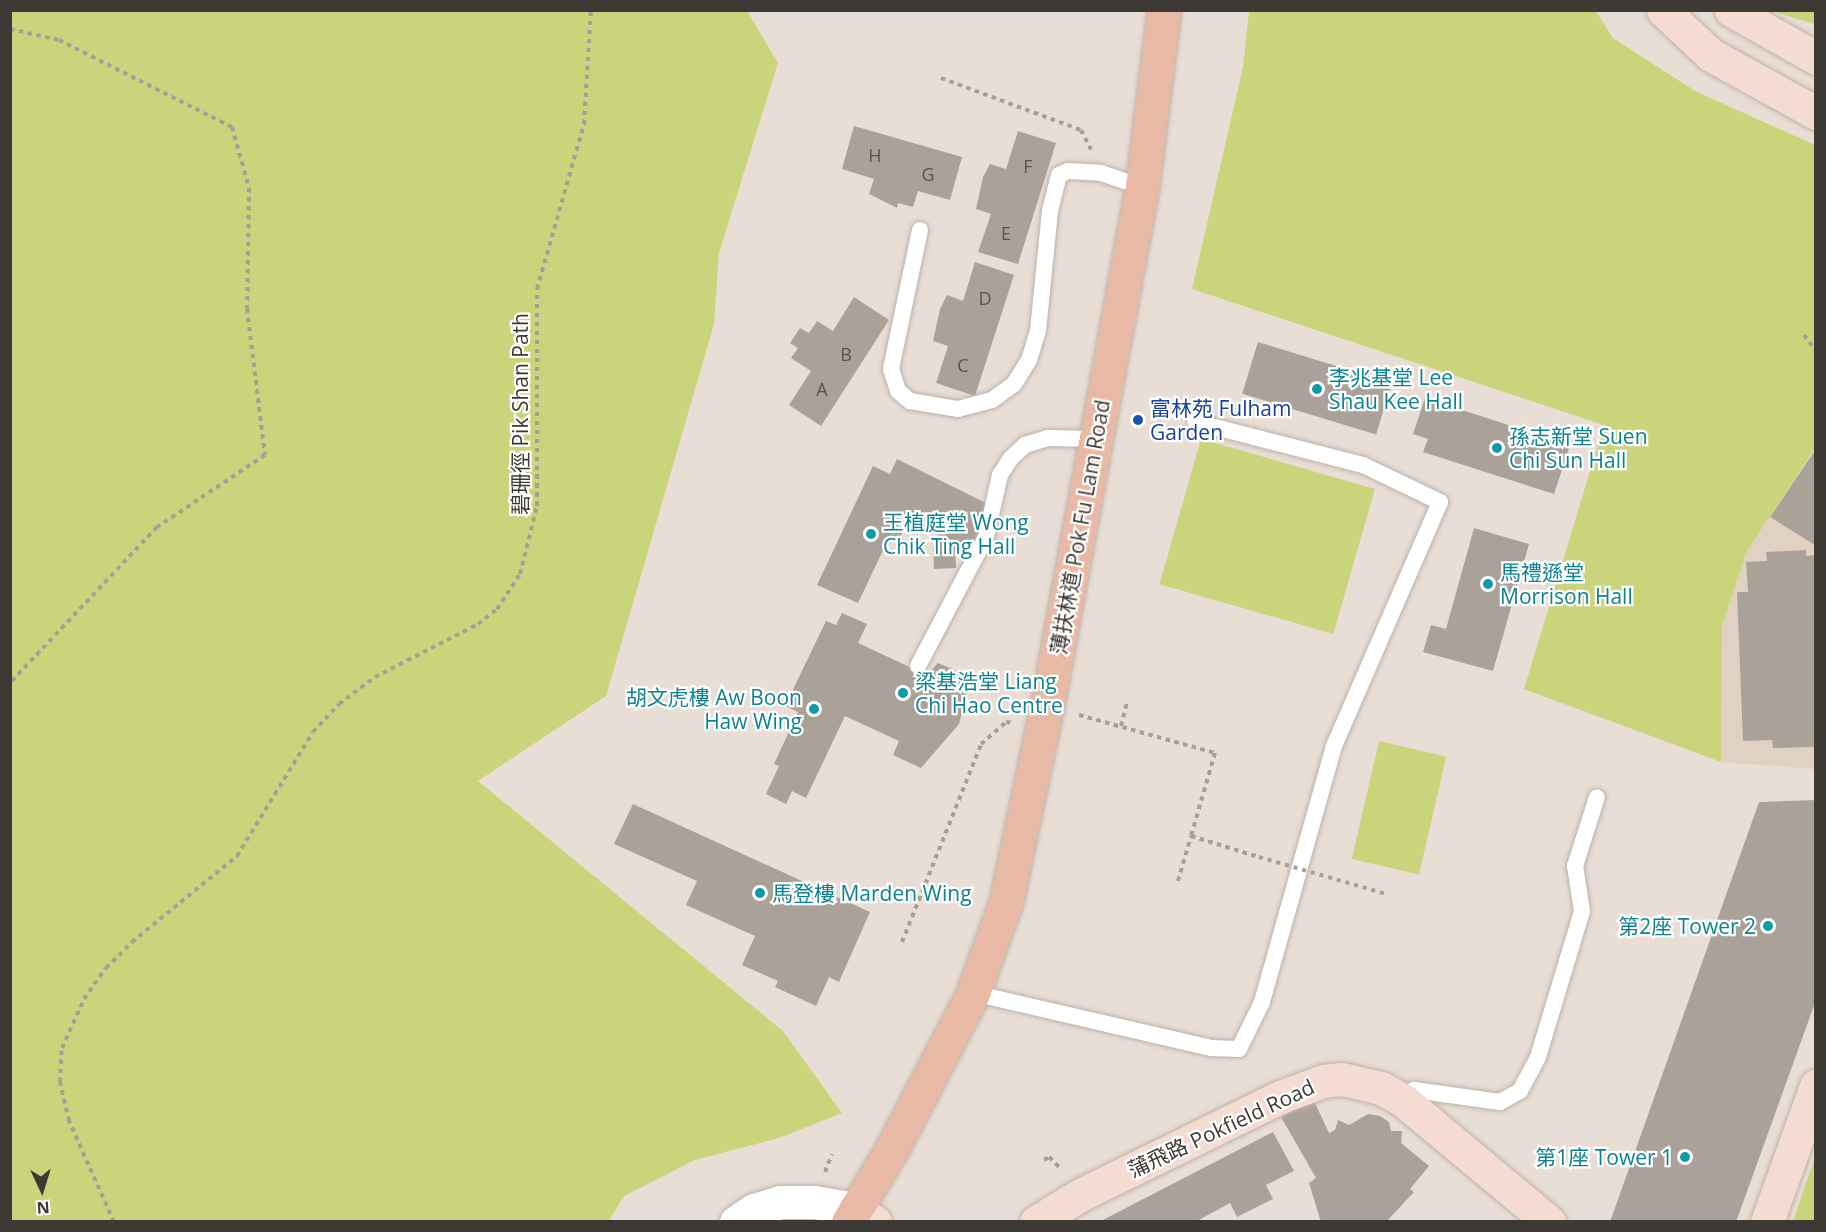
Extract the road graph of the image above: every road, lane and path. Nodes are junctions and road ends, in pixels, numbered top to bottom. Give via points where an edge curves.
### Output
1 (591, 10) edge
2 (1164, 10) edge
3 (1663, 10) edge
4 (1731, 10) edge
5 (10, 29) edge
6 (1815, 58) edge
7 (941, 78) dead end
8 (1815, 113) edge
9 (1101, 173) junction
10 (1143, 187) junction
11 (920, 230) dead end
12 (1803, 335) dead end
13 (1815, 351) edge
14 (1195, 422) dead end
15 (1096, 439) junction
16 (918, 666) dead end
17 (10, 682) edge
18 (1127, 702) dead end
19 (1079, 715) dead end
20 (1015, 723) dead end
21 (1121, 726) junction
22 (1597, 797) dead end
23 (1191, 836) junction
24 (1178, 881) dead end
25 (1386, 894) dead end
26 (902, 942) dead end
27 (973, 993) junction
28 (1815, 1086) edge
29 (1404, 1101) junction
30 (832, 1154) dead end
31 (1044, 1160) dead end
32 (1059, 1167) dead end
33 (825, 1172) dead end
34 (758, 1215) edge
35 (859, 1217) edge
36 (114, 1221) edge
37 (1036, 1221) edge
38 (1549, 1221) edge
39 (1767, 1221) edge

1 - 36 path, 碧珊徑 Pik Shan Path via 585,124 537,289 537,506 520,574 497,609 478,624 375,677 339,704 313,732 237,856 128,946 84,999 62,1048 60,1082 69,1121
2 - 10 main road, 薄扶林道 Pok Fu Lam Road
3 - 8 street via 1711,55
4 - 6 street
5 - 17 path via 59,40 232,127 249,188 247,309 265,455 157,527
7 - 9 path via 1081,130
9 - 10 lane
9 - 11 lane via 1068,171 1055,182 1038,331 1029,360 1014,384 992,400 958,409 930,407 910,401 898,391 891,358
10 - 15 main road, 薄扶林道 Pok Fu Lam Road
12 - 13 path
14 - 27 lane via 1364,465 1440,502 1334,746 1262,1002 1239,1049
15 - 16 lane via 1048,438 1025,445 1011,458 1000,475 986,537
15 - 27 main road, 薄扶林道 Pok Fu Lam Road via 1006,902
18 - 21 path
19 - 21 path
20 - 26 path via 1006,722 981,744
21 - 23 path via 1215,753
22 - 29 lane via 1575,866 1582,911 1538,1057 1520,1091 1500,1102 1414,1089
23 - 24 path
23 - 25 path, bridge
27 - 35 main road, 薄扶林道 Pok Fu Lam Road
28 - 39 street
29 - 37 street, 蒲飛路 Pokfield Road via 1381,1088 1353,1080 1311,1085 1080,1195
29 - 38 street, 蒲飛路 Pokfield Road
30 - 33 path
31 - 32 path via 1049,1157
34 - 35 street via 814,1202

